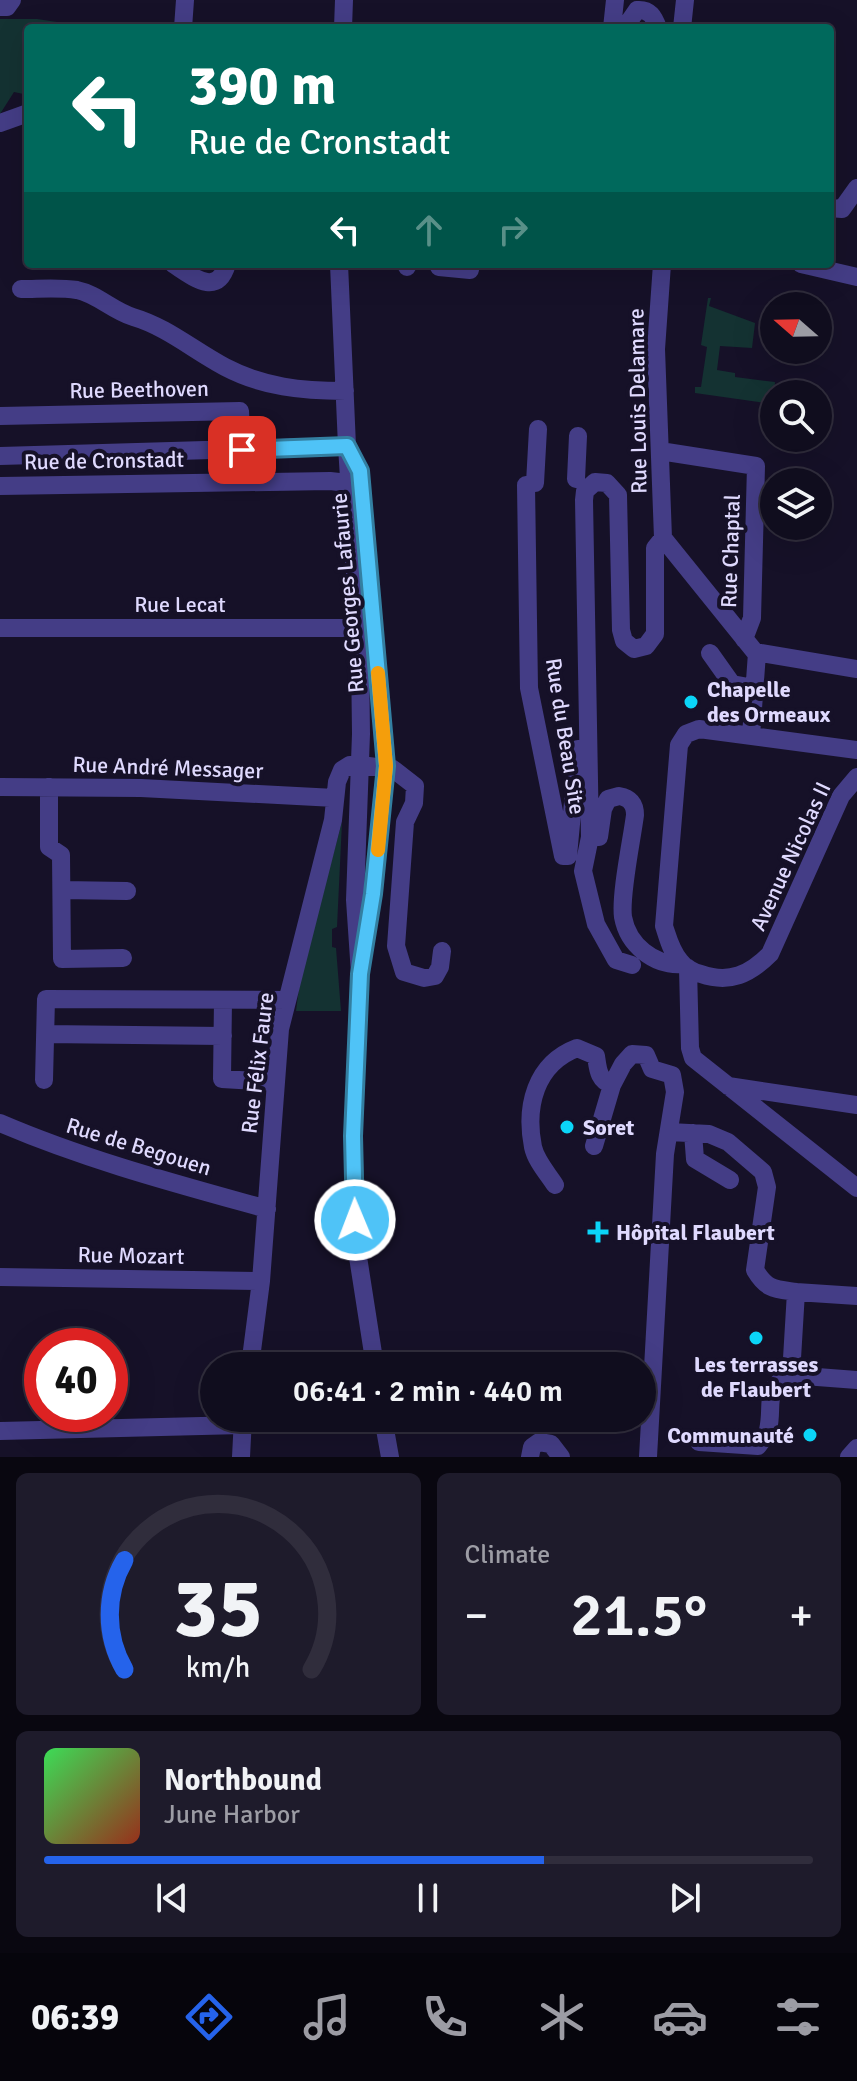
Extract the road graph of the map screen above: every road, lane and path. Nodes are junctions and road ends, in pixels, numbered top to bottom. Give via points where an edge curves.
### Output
1 (12, 0) edge
2 (185, 0) edge
3 (344, 0) edge
4 (615, 0) edge
5 (685, 0) edge
6 (0, 7) edge
7 (183, 24) edge
8 (343, 24) edge
9 (612, 24) edge
10 (629, 24) edge
11 (656, 24) edge
12 (682, 24) edge
13 (24, 114) edge
14 (0, 123) edge
15 (857, 188) edge
16 (834, 208) edge
17 (179, 268) edge
18 (226, 268) edge
19 (339, 268) edge
20 (449, 268) edge
21 (470, 268) edge
22 (662, 268) edge
23 (818, 268) edge
24 (857, 277) edge
25 (21, 289) dead end
26 (345, 391) junction
27 (0, 416) edge
28 (345, 418) junction
29 (538, 429) dead end
30 (578, 436) dead end
31 (347, 446) junction
32 (242, 450) junction
33 (660, 451) junction
34 (0, 456) edge
35 (360, 471) junction
36 (576, 479) dead end
37 (0, 486) edge
38 (349, 490) junction
39 (663, 538) junction
40 (0, 628) edge
41 (359, 628) junction
42 (750, 646) junction
43 (710, 653) dead end
44 (857, 669) edge
45 (754, 688) junction
46 (587, 724) junction
47 (751, 736) junction
48 (857, 750) edge
49 (360, 765) junction
50 (386, 766) junction
51 (857, 777) edge
52 (0, 787) edge
53 (49, 787) junction
54 (335, 798) junction
55 (62, 890) junction
56 (127, 891) dead end
57 (590, 892) junction
58 (442, 951) dead end
59 (123, 958) dead end
60 (632, 965) dead end
61 (685, 966) junction
62 (360, 974) junction
63 (223, 1000) junction
64 (287, 1000) junction
65 (45, 1034) junction
66 (223, 1036) junction
67 (44, 1080) dead end
68 (276, 1082) junction
69 (612, 1085) junction
70 (725, 1085) junction
71 (857, 1105) edge
72 (0, 1123) edge
73 (669, 1132) junction
74 (693, 1133) junction
75 (594, 1146) dead end
76 (730, 1180) dead end
77 (555, 1185) dead end
78 (857, 1188) edge
79 (267, 1209) junction
80 (0, 1277) edge
81 (261, 1281) junction
82 (796, 1292) junction
83 (857, 1296) edge
84 (252, 1352) edge
85 (373, 1352) edge
86 (791, 1375) junction
87 (857, 1380) edge
88 (200, 1424) edge
89 (0, 1431) edge
90 (242, 1432) edge
91 (386, 1432) edge
92 (699, 1442) dead end
93 (857, 1448) edge
94 (241, 1457) edge
95 (390, 1457) edge
96 (530, 1457) edge
97 (561, 1457) edge
98 (648, 1457) edge
99 (849, 1457) edge

1 - 6 street
2 - 7 street
3 - 8 street
4 - 9 street
5 - 12 street
10 - 11 street via 637,10 644,10
13 - 14 street
15 - 16 street via 842,209
17 - 18 street via 202,283 224,274
19 - 26 street
20 - 21 street
22 - 33 street, Rue Louis Delamare via 656,349
23 - 24 street
25 - 26 street via 87,293 262,383
26 - 28 street
27 - 32 street, Rue Beethoven via 240,411
28 - 31 street, Rue Georges Lafaurie
28 - 35 street, Rue Georges Lafaurie
29 - 46 street, Rue du Beau Site via 530,484 529,688 563,856 568,856 578,747
30 - 36 street
31 - 32 street, Rue de Cronstadt
31 - 35 street
31 - 38 street, Rue Georges Lafaurie
32 - 34 street, Rue de Cronstadt
33 - 39 street, Rue Louis Delamare
33 - 42 street, Rue Chaptal via 756,466
35 - 50 street, Rue Georges Lafaurie
37 - 38 street, Rue de Cronstadt via 330,481
38 - 41 street, Rue Georges Lafaurie
39 - 42 street via 680,570
39 - 46 street, Rue Louis Delamare via 655,548 655,634 646,646 634,649 621,630 618,495 612,486 598,482 588,487
40 - 41 street, Rue Lecat
41 - 49 street, Rue Georges Lafaurie
42 - 44 street
42 - 45 street
43 - 45 street via 732,684
45 - 47 street
46 - 57 street via 590,837 583,871
47 - 48 street
47 - 61 street via 699,729 686,734 679,745 664,926 672,950
49 - 50 street
49 - 54 street, Rue Félix Faure via 342,770
49 - 62 street, Rue Georges Lafaurie via 355,900
50 - 58 street via 415,786 405,822 396,946 404,972 435,976
50 - 62 street, Rue Georges Lafaurie
51 - 61 street, Avenue Nicolas II via 841,796 770,954 742,976 725,979
52 - 53 street, Rue André Messager
53 - 54 street, Rue André Messager
53 - 55 street via 49,847 61,855
54 - 64 street, Rue Félix Faure
55 - 56 street
55 - 59 street via 62,959
57 - 60 street via 596,924 609,950 616,960
57 - 61 street, Avenue Nicolas II via 603,809 613,797 625,797 635,807 623,906 626,928 656,960
61 - 70 street via 693,1058
62 - 85 street, Rue Georges Lafaurie via 355,1220
63 - 64 street
63 - 65 street via 46,999
63 - 66 street
64 - 68 street, Rue Félix Faure
65 - 66 street
65 - 67 street
66 - 68 street via 222,1079
68 - 79 street, Rue Félix Faure
69 - 73 street via 632,1054 646,1055 652,1069 672,1075
69 - 75 street
69 - 77 street via 600,1075 596,1056 577,1048 545,1069 534,1087 533,1149
70 - 71 street
70 - 78 street
72 - 79 street, Rue de Begouen via 133,1171
73 - 74 street
73 - 98 street
74 - 76 street via 695,1159
74 - 82 street via 728,1142 763,1172 767,1187 755,1270 773,1288
79 - 81 street, Rue Félix Faure
80 - 81 street, Rue Mozart
81 - 84 street, Rue Félix Faure
82 - 83 street
82 - 86 street
86 - 87 street
86 - 92 street via 771,1390 767,1433 758,1446
88 - 89 street
90 - 94 street
91 - 95 street
93 - 99 street
96 - 97 street via 539,1442 551,1444

